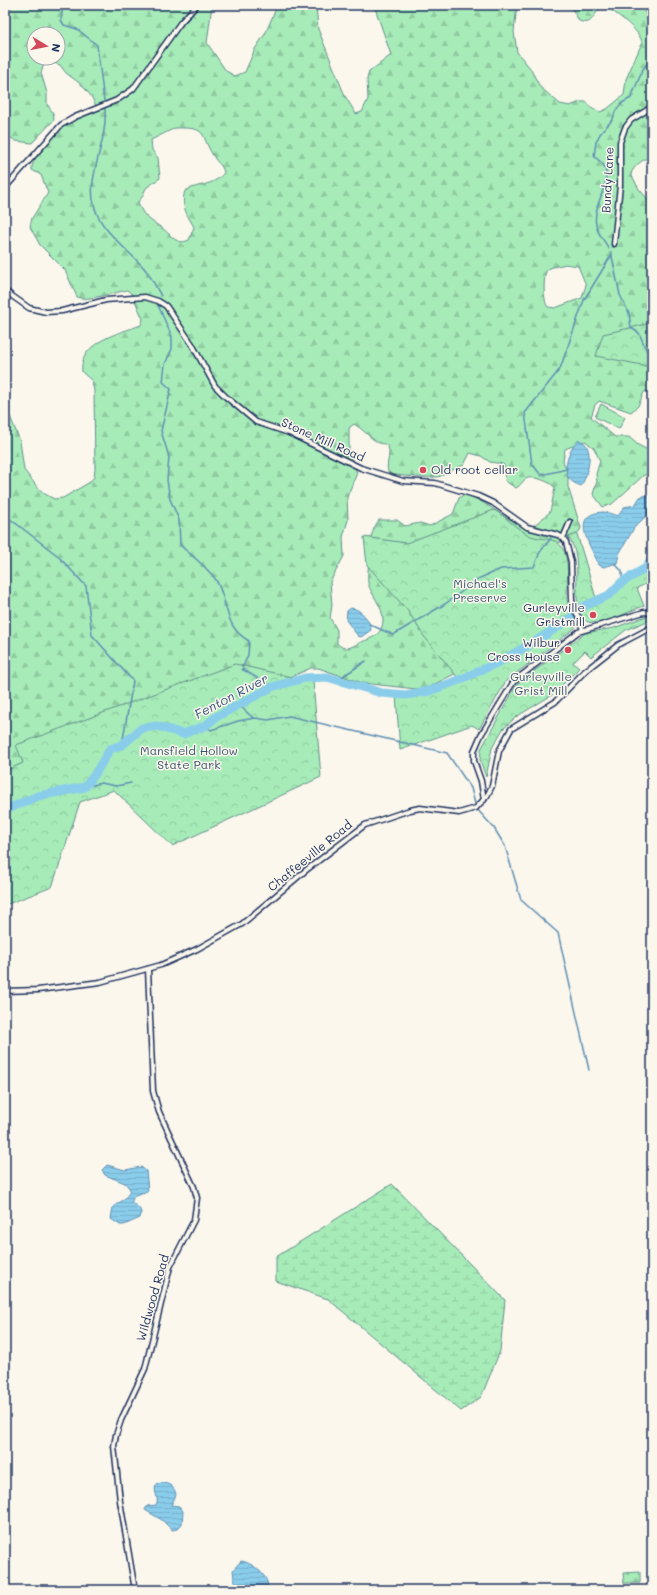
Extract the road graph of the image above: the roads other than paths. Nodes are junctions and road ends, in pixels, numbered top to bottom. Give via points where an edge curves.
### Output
1 (197, 5) edge
2 (652, 107) edge
3 (5, 188) edge
4 (614, 244) dead end
5 (5, 291) edge
6 (7, 295) edge
7 (570, 522) dead end
8 (563, 538) junction
9 (652, 613) edge
10 (652, 627) edge
11 (583, 630) junction
12 (484, 800) junction
13 (148, 969) junction
14 (5, 991) edge
15 (135, 1590) edge

1 - 3 street via 181,22 133,89 126,95 60,125
2 - 4 street, Bundy Lane via 631,120 620,142 620,185
5 - 6 street, Stone Mill Road
6 - 8 street, Stone Mill Road via 32,309 46,312 62,311 106,300 145,297 158,301 166,306 192,344 215,386 256,422 289,433 361,468 403,481 435,483 478,496 527,527
7 - 8 street
8 - 11 street via 571,562 572,601
9 - 11 street via 644,612
10 - 12 street via 618,645 585,671 555,702 511,729 502,743 492,786
11 - 12 street via 516,679 481,735 474,755
12 - 13 street, Chaffeeville Road via 476,808 459,813 420,808 400,812 365,825 242,924 176,959
13 - 14 street, Chaffeeville Road via 100,982 38,990
13 - 15 street, Wildwood Road via 153,1091 159,1112 197,1198 194,1220 168,1274 145,1369 121,1420 114,1446

